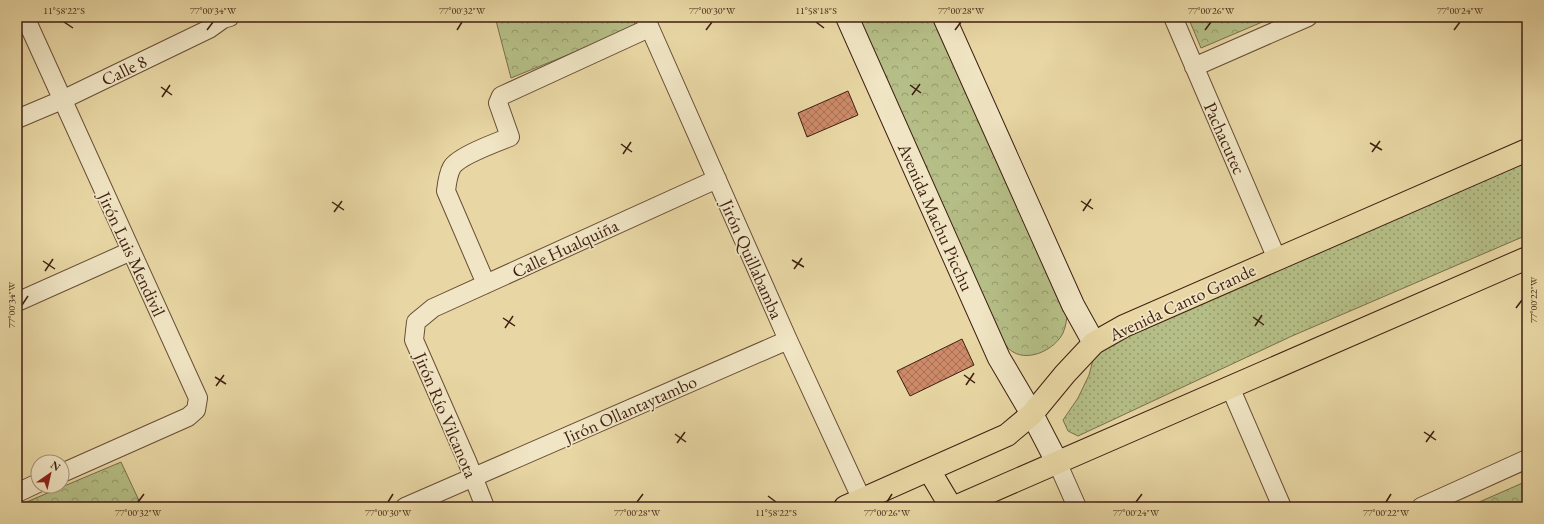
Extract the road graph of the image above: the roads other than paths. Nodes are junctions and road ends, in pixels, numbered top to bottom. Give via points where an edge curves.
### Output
1 (25, 17) edge
2 (846, 17) edge
3 (944, 17) edge
4 (1173, 17) edge
5 (1308, 17) edge
6 (225, 18) edge
7 (647, 22) edge
8 (1194, 67) junction
9 (62, 100) junction
10 (17, 119) edge
11 (1527, 150) edge
12 (716, 179) junction
13 (131, 251) junction
14 (1527, 258) edge
15 (1277, 259) junction
16 (486, 284) junction
17 (17, 302) edge
18 (416, 322) joint
19 (788, 340) junction
20 (1094, 343) junction
21 (1230, 388) junction
22 (1032, 414) junction
23 (1527, 459) edge
24 (1057, 462) junction
25 (70, 469) edge
26 (929, 470) junction
27 (473, 478) junction
28 (30, 486) edge
29 (17, 492) edge
30 (854, 503) edge
31 (405, 507) edge
32 (485, 507) edge
33 (951, 507) edge
34 (955, 507) edge
35 (1077, 507) edge
36 (1282, 507) edge
37 (1421, 507) edge

1 - 9 street, Jirón Luis Mendivil
2 - 22 street, Avenida Machu Picchu via 999,358
3 - 20 street via 1072,305
4 - 8 street, Pachacutec
5 - 8 street
6 - 9 street, Calle 8 via 209,29
7 - 12 street, Jirón Quillabamba
7 - 16 street via 501,96 498,103 510,137 453,165 446,191
8 - 15 street, Pachacutec
9 - 10 street, Calle 8
9 - 13 street, Jirón Luis Mendivil
11 - 15 main road, Avenida Canto Grande
12 - 16 street, Calle Hualquiña
12 - 19 street, Jirón Quillabamba
13 - 17 street
13 - 25 street, Jirón Luis Mendivil via 198,398 196,410 188,417
14 - 21 main road
15 - 20 main road, Avenida Canto Grande via 1124,326
16 - 18 street, Calle Hualquiña via 433,308
18 - 27 street, Jirón Río Vilcanota via 414,340
19 - 27 street, Jirón Ollantaytambo
19 - 30 street, Jirón Quillabamba
20 - 22 main road, Avenida Canto Grande
21 - 24 main road
21 - 36 street
22 - 24 street, Avenida Machu Picchu
22 - 26 main road, Avenida Canto Grande via 1007,435
23 - 37 street
24 - 34 main road
24 - 35 street
26 - 30 main road, Avenida Canto Grande
26 - 33 main road
27 - 31 street, Jirón Ollantaytambo
27 - 32 street, Jirón Río Vilcanota
28 - 29 street

